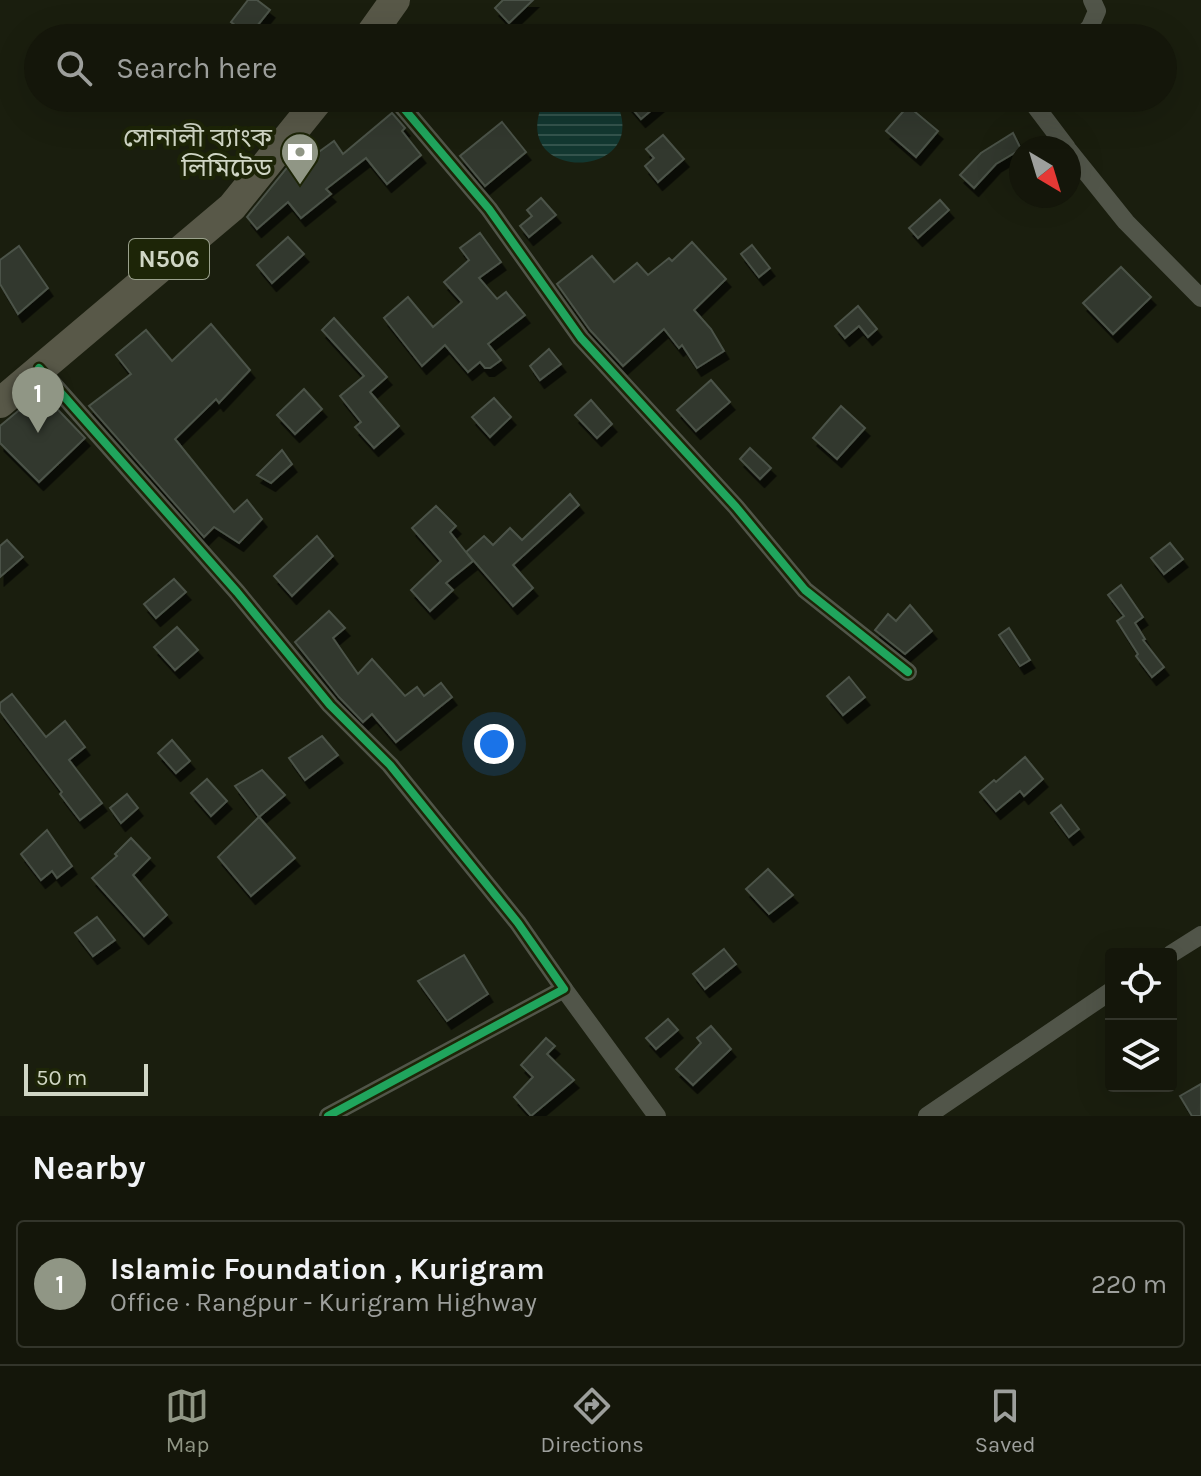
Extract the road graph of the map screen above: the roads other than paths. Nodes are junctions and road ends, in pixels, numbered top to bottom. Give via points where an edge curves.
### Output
1 (395, 0) edge
2 (1092, 0) edge
3 (378, 24) edge
4 (1091, 24) edge
5 (309, 112) edge
6 (407, 112) edge
7 (1040, 112) edge
8 (1058, 136) edge
9 (1081, 166) edge
10 (1201, 298) edge
11 (39, 368) junction
12 (0, 403) edge
13 (908, 672) dead end
14 (1201, 935) edge
15 (1177, 950) edge
16 (564, 989) junction
17 (1105, 995) edge
18 (328, 1116) edge
19 (657, 1116) edge
20 (927, 1116) edge

1 - 3 highway
2 - 4 street via 1097,11
5 - 11 highway, N506 via 232,207
6 - 13 street via 489,209 581,338 805,590
7 - 8 street
9 - 10 street via 1126,222
11 - 12 highway, N506
11 - 16 street via 330,705 390,765 518,923
14 - 15 street
16 - 18 street
16 - 19 street
17 - 20 street

